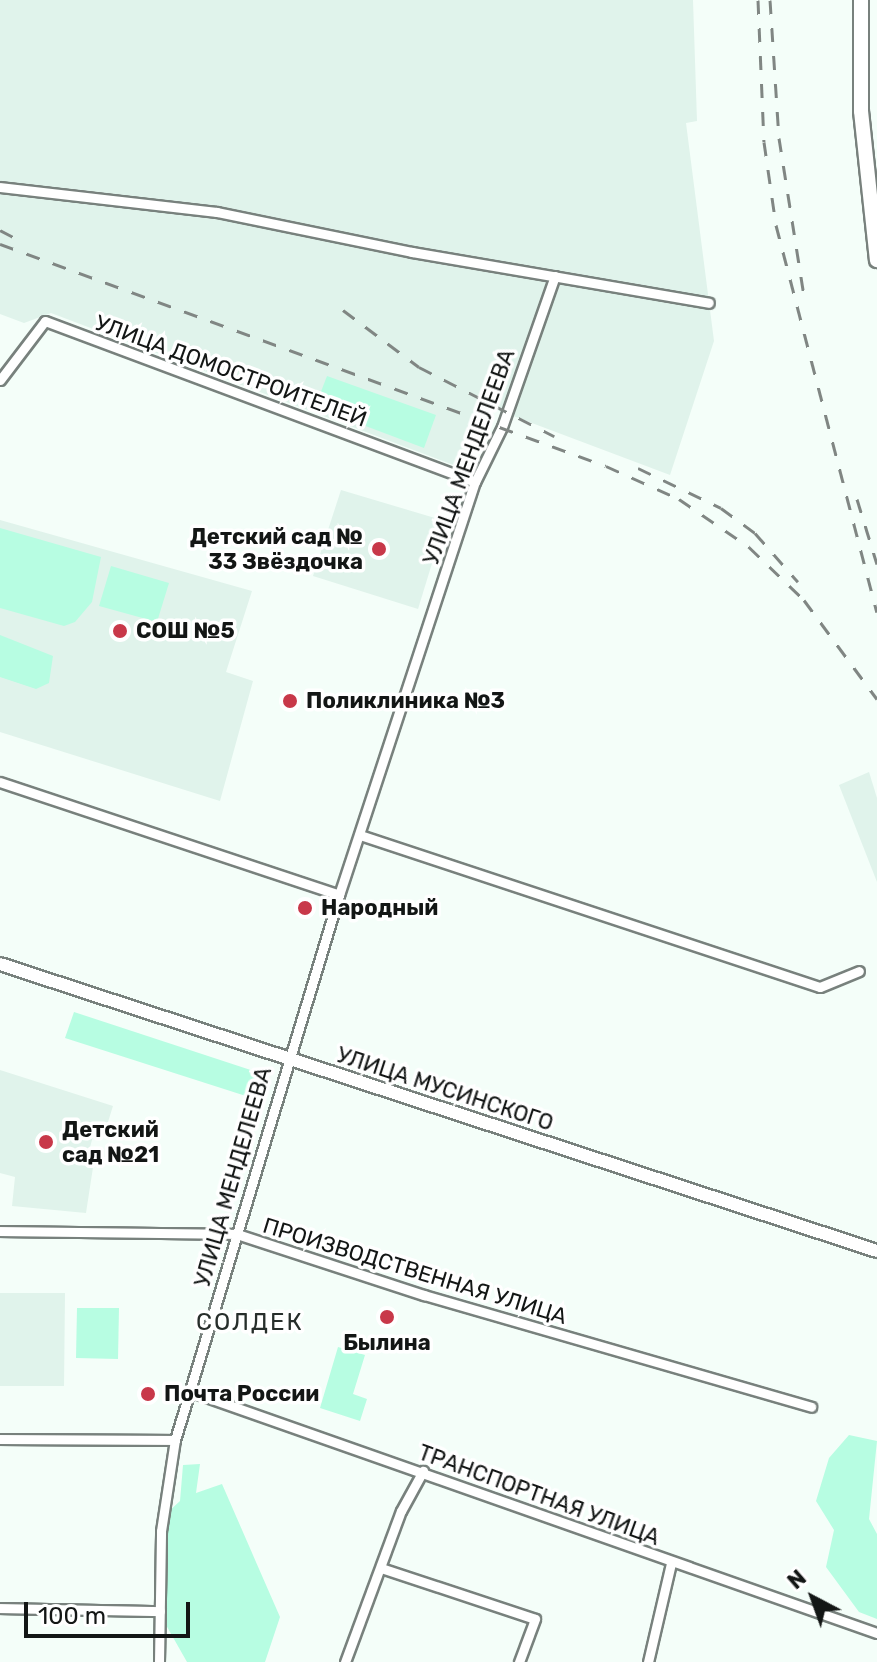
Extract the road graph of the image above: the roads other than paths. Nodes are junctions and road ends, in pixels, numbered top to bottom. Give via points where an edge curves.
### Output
1 (861, 0) edge
2 (0, 187) edge
3 (877, 260) edge
4 (555, 276) junction
5 (709, 303) dead end
6 (0, 380) edge
7 (475, 482) junction
8 (0, 782) edge
9 (360, 835) junction
10 (339, 895) junction
11 (0, 964) edge
12 (859, 971) dead end
13 (287, 1058) junction
14 (0, 1231) edge
15 (237, 1234) junction
16 (877, 1251) edge
17 (189, 1391) junction
18 (811, 1407) dead end
19 (0, 1439) edge
20 (175, 1440) junction
21 (423, 1471) junction
22 (671, 1563) junction
23 (381, 1568) junction
24 (0, 1608) edge
25 (160, 1611) junction
26 (877, 1633) edge
27 (162, 1661) edge
28 (345, 1662) edge
29 (519, 1662) edge
30 (648, 1662) edge

1 - 3 main road via 861,111
2 - 4 street via 217,212
4 - 5 street
4 - 7 street, УЛИЦА МЕНДЕЛЕЕВА via 502,427
6 - 7 street, УЛИЦА ДОМОСТРОИТЕЛЕЙ via 45,321
7 - 9 street, УЛИЦА МЕНДЕЛЕЕВА
8 - 10 street
9 - 10 street, УЛИЦА МЕНДЕЛЕЕВА
9 - 12 street via 820,987
10 - 13 street, УЛИЦА МЕНДЕЛЕЕВА
11 - 13 street, УЛИЦА МУСИНСКОГО
13 - 15 street, УЛИЦА МЕНДЕЛЕЕВА
13 - 16 street, УЛИЦА МУСИНСКОГО
14 - 15 street, ПРОИЗВОДСТВЕННАЯ УЛИЦА
15 - 17 street, УЛИЦА МЕНДЕЛЕЕВА
15 - 18 street, ПРОИЗВОДСТВЕННАЯ УЛИЦА
17 - 20 street, УЛИЦА МЕНДЕЛЕЕВА
17 - 21 street, ТРАНСПОРТНАЯ УЛИЦА
19 - 20 street
20 - 25 street, УЛИЦА МЕНДЕЛЕЕВА via 161,1531
21 - 22 street, ТРАНСПОРТНАЯ УЛИЦА
21 - 23 street
22 - 26 street, ТРАНСПОРТНАЯ УЛИЦА
22 - 30 street
23 - 28 street
23 - 29 street via 535,1619
24 - 25 street
25 - 27 street, УЛИЦА МЕНДЕЛЕЕВА

